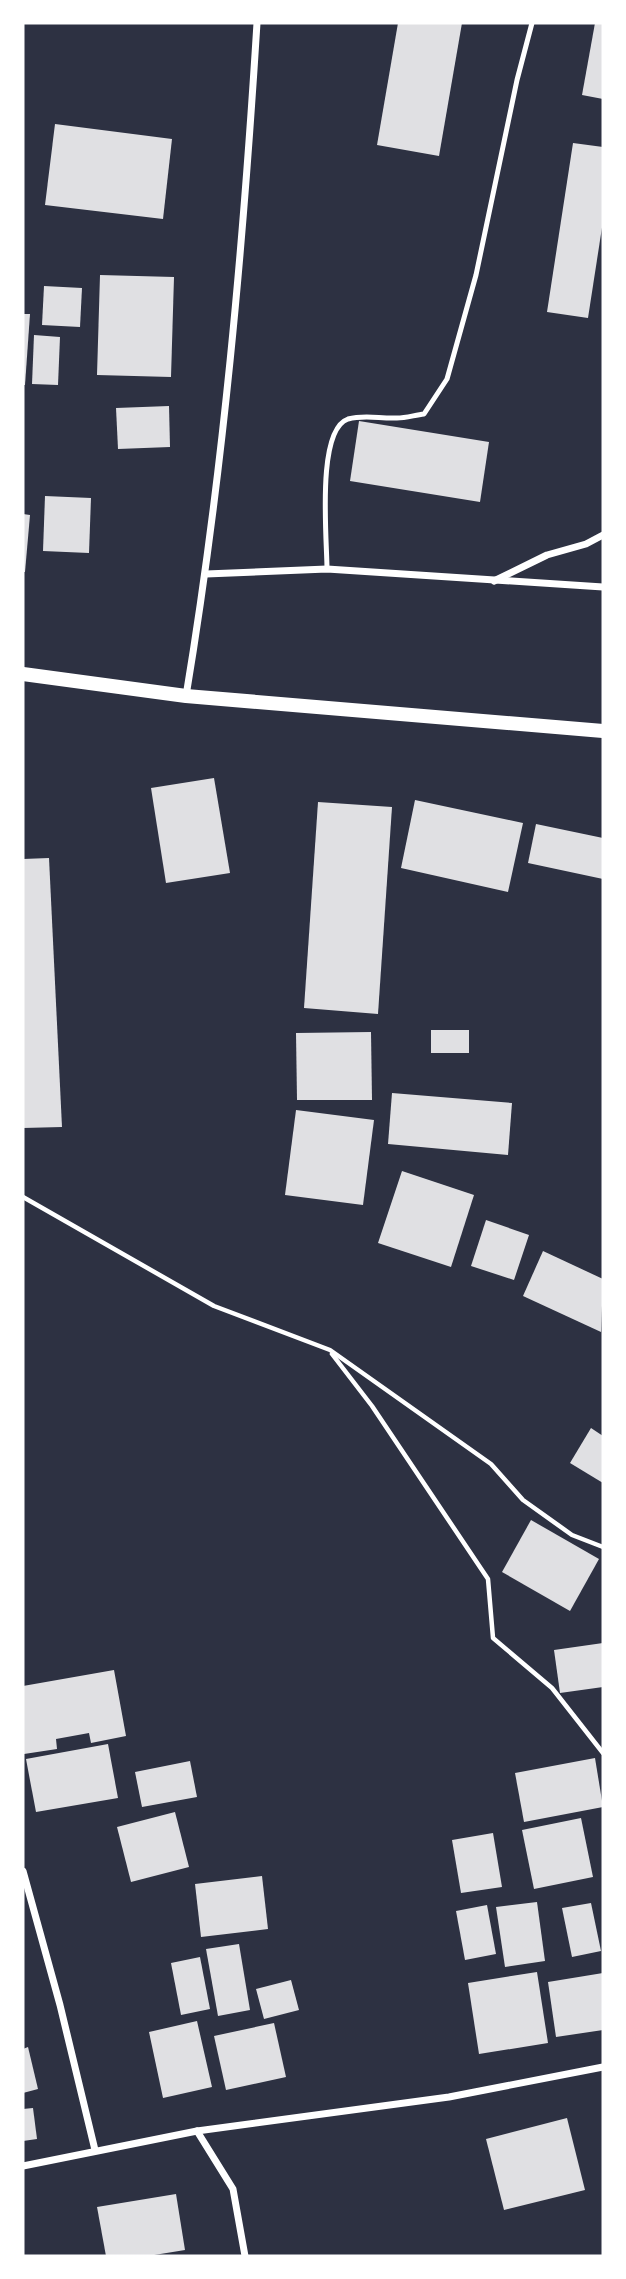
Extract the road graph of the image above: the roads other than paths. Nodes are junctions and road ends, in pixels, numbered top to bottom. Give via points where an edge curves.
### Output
1 (257, 23) edge
2 (532, 23) edge
3 (603, 535) edge
4 (327, 569) junction
5 (206, 574) junction
6 (494, 582) junction
7 (603, 587) edge
8 (23, 674) edge
9 (186, 696) junction
10 (603, 731) edge
11 (23, 1871) edge
12 (603, 2067) edge
13 (197, 2131) junction
14 (95, 2150) junction
15 (23, 2166) edge
16 (244, 2256) edge

1 - 5 street via 244,226
2 - 4 lane via 476,275 447,379 424,414 345,420 331,435
3 - 6 street via 547,555
4 - 5 street
4 - 6 street
5 - 9 street
6 - 7 street
8 - 9 main road
9 - 10 main road
11 - 14 street
12 - 13 street via 449,2097
13 - 14 street
13 - 16 street via 233,2189
14 - 15 street

